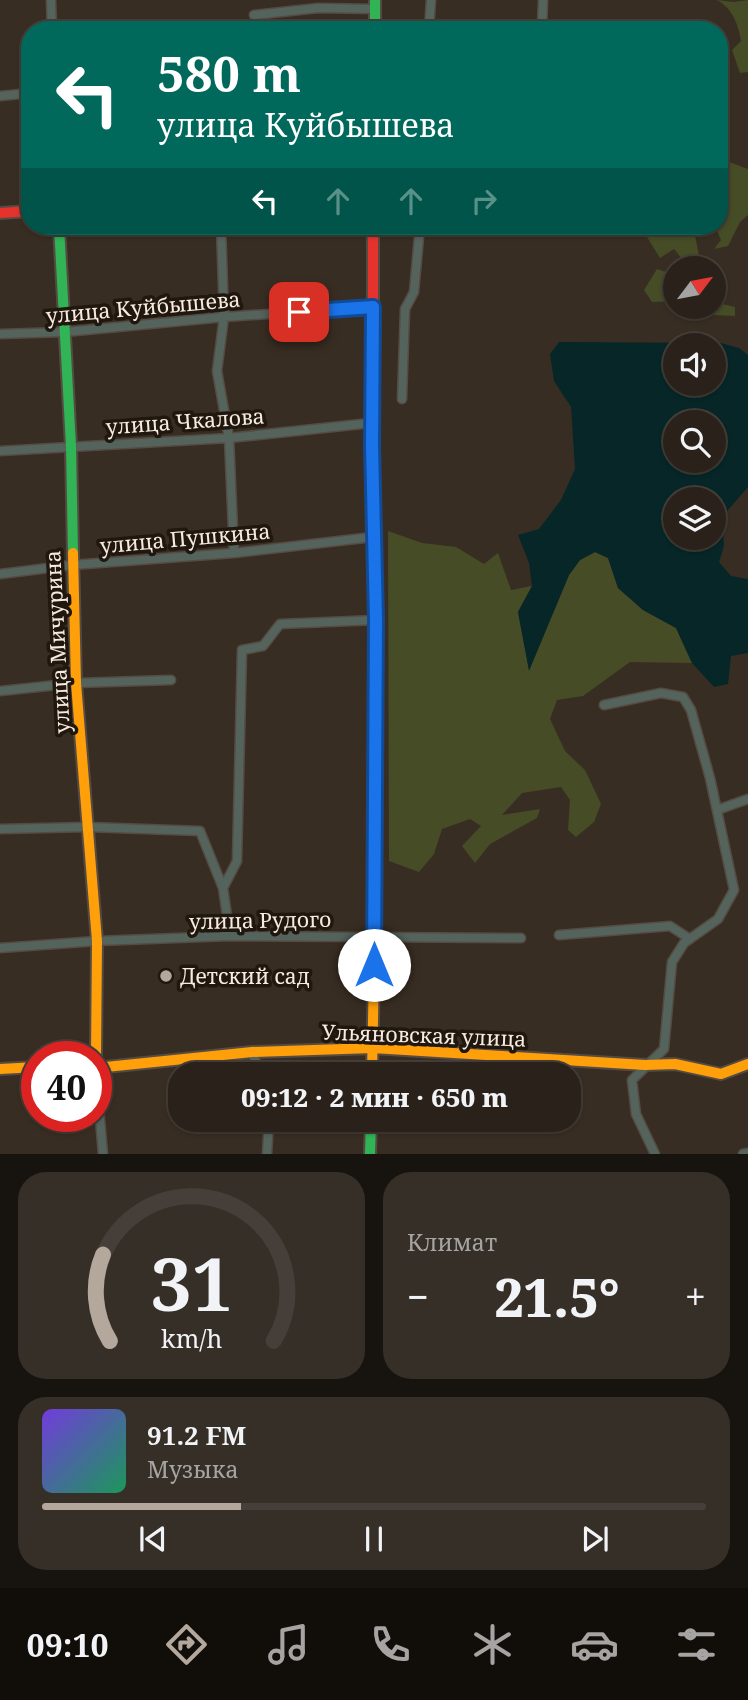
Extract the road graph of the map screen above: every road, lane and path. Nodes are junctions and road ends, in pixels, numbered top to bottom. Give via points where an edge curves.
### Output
1 (51, 0) edge
2 (430, 0) edge
3 (543, 0) edge
4 (375, 4) edge
5 (254, 15) dead end
6 (52, 21) edge
7 (429, 21) edge
8 (542, 21) edge
9 (21, 94) edge
10 (0, 96) edge
11 (21, 212) edge
12 (0, 213) edge
13 (60, 235) edge
14 (221, 235) edge
15 (373, 235) edge
16 (419, 235) edge
17 (373, 307) junction
18 (225, 317) junction
19 (65, 332) junction
20 (0, 334) edge
21 (402, 399) dead end
22 (371, 423) junction
23 (229, 438) junction
24 (71, 446) junction
25 (0, 451) edge
26 (373, 537) junction
27 (234, 553) junction
28 (72, 565) junction
29 (0, 574) edge
30 (376, 620) junction
31 (171, 680) dead end
32 (76, 683) junction
33 (0, 691) edge
34 (604, 705) dead end
35 (748, 799) edge
36 (717, 810) junction
37 (88, 827) junction
38 (0, 829) edge
39 (223, 888) junction
40 (559, 935) dead end
41 (230, 936) junction
42 (374, 937) junction
43 (521, 937) dead end
44 (97, 941) junction
45 (687, 941) junction
46 (0, 948) edge
47 (96, 1041) edge
48 (373, 1048) junction
49 (253, 1052) junction
50 (257, 1062) edge
51 (372, 1062) edge
52 (748, 1064) edge
53 (645, 1065) junction
54 (112, 1066) edge
55 (21, 1068) edge
56 (0, 1069) edge
57 (101, 1132) edge
58 (268, 1132) edge
59 (371, 1132) edge
60 (103, 1154) edge
61 (267, 1154) edge
62 (370, 1154) edge
63 (655, 1154) edge

1 - 6 street
2 - 7 street
3 - 8 street
4 - 5 street
9 - 10 street
11 - 12 street
13 - 19 street, улица Мичурина
14 - 18 street
15 - 17 street
16 - 21 street via 414,292 405,309
17 - 18 street, улица Куйбышева
17 - 22 street
18 - 19 street, улица Куйбышева
18 - 23 street via 217,371
19 - 20 street, улица Куйбышева
19 - 24 street, улица Мичурина
22 - 23 street, улица Чкалова
22 - 26 street
23 - 24 street, улица Чкалова
23 - 27 street
24 - 25 street, улица Чкалова
24 - 28 street, улица Мичурина
26 - 27 street, улица Пушкина
26 - 30 street
27 - 28 street, улица Пушкина
28 - 29 street, улица Пушкина
28 - 32 street, улица Мичурина
30 - 39 street via 280,624 263,646 242,650 237,861
30 - 42 street
31 - 32 street
32 - 33 street
32 - 37 street, улица Мичурина
34 - 36 street via 661,693 683,696 691,710
35 - 36 street
36 - 45 street via 734,890 718,919
37 - 38 street
37 - 39 street via 200,831
37 - 44 street, улица Мичурина
39 - 41 street
40 - 45 street via 670,926
41 - 42 street, улица Рудого
41 - 44 street, улица Рудого
42 - 43 street, улица Рудого
42 - 48 street
44 - 46 street, улица Рудого
44 - 47 street, улица Мичурина
45 - 53 street via 672,962 664,1049
48 - 49 street, Ульяновская улица
48 - 51 street
48 - 53 street, Ульяновская улица
49 - 50 street
49 - 54 street, Ульяновская улица
52 - 53 street, Ульяновская улица via 721,1074 676,1064
53 - 63 street via 632,1080 636,1114
55 - 56 street
57 - 60 street
58 - 61 street
59 - 62 street

